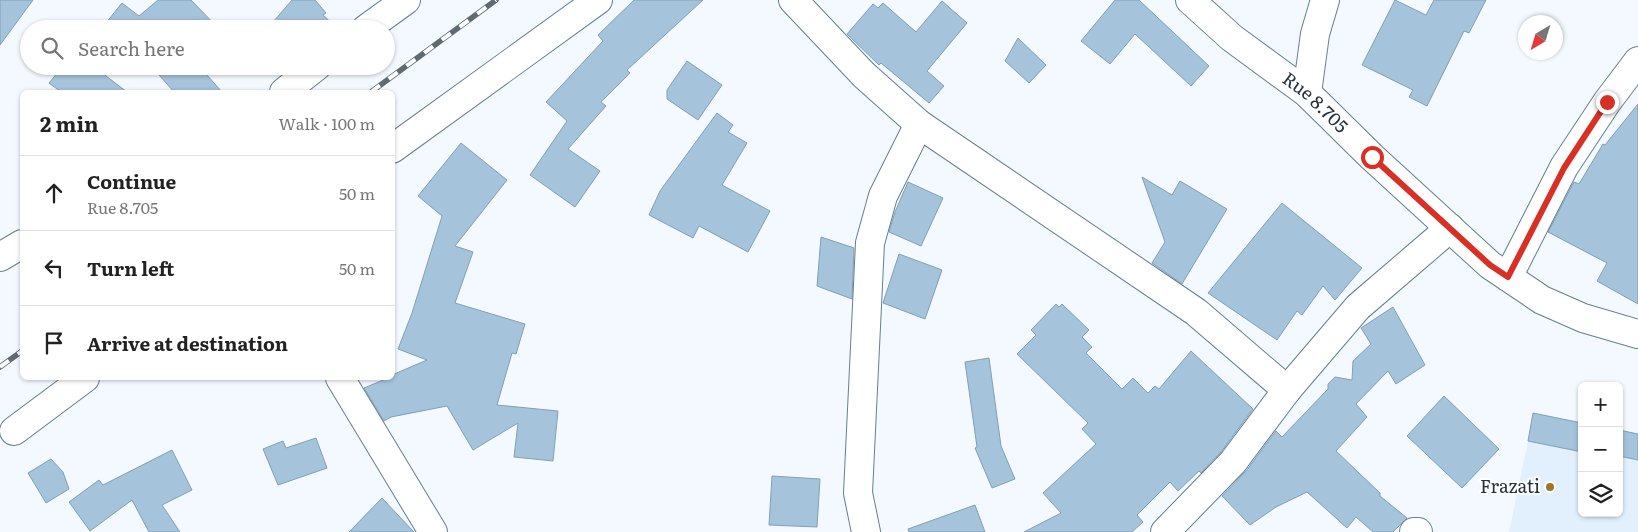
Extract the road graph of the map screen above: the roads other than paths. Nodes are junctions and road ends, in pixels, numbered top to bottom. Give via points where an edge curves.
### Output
1 (406, 0) edge
2 (598, 0) edge
3 (793, 0) edge
4 (1190, 0) edge
5 (1325, 0) edge
6 (378, 20) edge
7 (1638, 61) edge
8 (306, 75) edge
9 (287, 90) edge
10 (1307, 93) junction
11 (919, 124) junction
12 (395, 147) edge
13 (1450, 228) junction
14 (20, 245) edge
15 (0, 257) edge
16 (1508, 277) junction
17 (1638, 334) edge
18 (82, 380) edge
19 (341, 380) edge
20 (1287, 390) junction
21 (14, 431) dead end
22 (433, 532) edge
23 (866, 532) edge
24 (1165, 532) edge
25 (1414, 532) edge
26 (1418, 532) edge

1 - 6 street
2 - 12 street
3 - 11 street via 864,75
4 - 10 street, Rue 8.705 via 1232,38
5 - 10 street via 1315,34
7 - 16 street via 1564,168
8 - 9 street
10 - 13 street, Rue 8.705
11 - 20 street via 1196,312
11 - 23 street via 883,196 870,243 858,493
13 - 16 street, Rue 8.705
13 - 20 street via 1358,307
14 - 15 street
16 - 17 street, Rue 8.705 via 1542,300 1583,318
18 - 21 street
19 - 22 street
20 - 24 street via 1233,462
25 - 26 street

